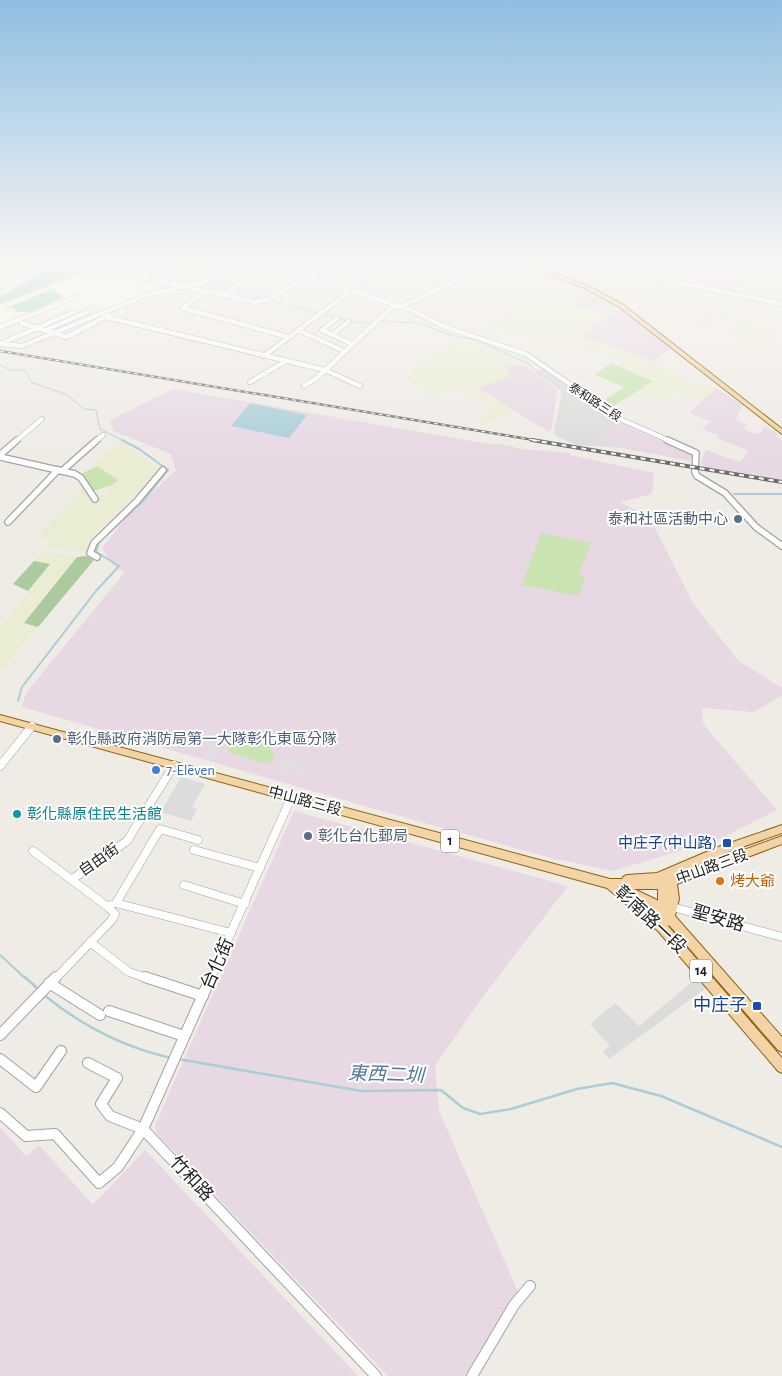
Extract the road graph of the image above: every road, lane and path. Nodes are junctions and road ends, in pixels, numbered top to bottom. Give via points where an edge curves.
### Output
1 (38, 327) joint
2 (52, 327) edge
3 (68, 327) edge
4 (88, 327) edge
5 (147, 327) edge
6 (252, 327) edge
7 (302, 327) edge
8 (325, 327) edge
9 (342, 327) edge
10 (370, 327) edge
11 (447, 327) edge
12 (649, 327) edge
13 (655, 327) edge
14 (46, 330) junction
15 (298, 330) junction
16 (54, 333) junction
17 (332, 335) junction
18 (288, 337) junction
19 (0, 344) edge
20 (352, 344) junction
21 (344, 351) junction
22 (264, 356) junction
23 (286, 361) junction
24 (324, 370) junction
25 (250, 382) dead end
26 (304, 386) dead end
27 (360, 386) dead end
28 (749, 403) junction
29 (42, 419) dead end
30 (782, 427) edge
31 (782, 432) edge
32 (103, 435) dead end
33 (0, 456) edge
34 (163, 470) dead end
35 (60, 471) junction
36 (96, 499) dead end
37 (8, 522) dead end
38 (782, 546) edge
39 (97, 557) dead end
40 (0, 718) edge
41 (32, 726) junction
42 (174, 765) junction
43 (0, 766) edge
44 (291, 798) junction
45 (782, 829) edge
46 (198, 840) dead end
47 (782, 840) edge
48 (194, 850) dead end
49 (33, 851) dead end
50 (260, 868) junction
51 (71, 880) junction
52 (664, 880) junction
53 (610, 884) junction
54 (184, 885) dead end
55 (116, 903) junction
56 (245, 904) junction
57 (108, 907) junction
58 (664, 912) junction
59 (231, 933) junction
60 (782, 937) edge
61 (90, 942) junction
62 (44, 989) junction
63 (204, 996) junction
64 (0, 1035) edge
65 (184, 1036) junction
66 (782, 1046) edge
67 (61, 1052) dead end
68 (0, 1059) edge
69 (88, 1063) dead end
70 (782, 1067) edge
71 (0, 1113) edge
72 (143, 1129) junction
73 (530, 1286) dead end
74 (376, 1376) edge
75 (472, 1376) edge

1 - 14 street
1 - 19 street
2 - 14 street
3 - 16 street
4 - 16 street via 72,336
5 - 22 street
6 - 18 street
7 - 15 street
8 - 17 street via 322,330
9 - 17 street
10 - 20 street
11 - 38 street, 泰和路三段 via 526,354 620,419 696,453 697,476 725,493 756,527
12 - 28 main road
13 - 28 main road
14 - 16 street
15 - 18 street
15 - 21 street
16 - 19 street via 22,346
17 - 20 street
18 - 22 street
20 - 21 street
21 - 24 street
22 - 23 street
23 - 24 street
23 - 25 street
24 - 26 street
24 - 27 street
28 - 30 main road
28 - 31 main road
29 - 33 street
32 - 35 street
33 - 35 street
34 - 39 street via 94,543 90,553
35 - 36 street via 81,478
35 - 37 street
40 - 41 main road, 中山路三段 / 1
41 - 42 main road, 中山路三段 / 1
41 - 43 street
42 - 44 main road, 中山路三段 / 1
42 - 51 street, 自由街 via 126,841
44 - 50 street, 台化街
44 - 53 main road, 中山路三段 / 1
45 - 52 main road, 中山路三段 / 1 via 722,850
46 - 55 street via 160,829
47 - 52 main road, 中山路三段 / 1
48 - 50 street
49 - 51 street, 自由街
50 - 56 street, 台化街
51 - 57 street, 自由街
52 - 53 main road, 中山路三段 / 1
52 - 58 main road
53 - 58 main road, 彰南路一段 / 14
53 - 58 main road, 彰南路一段 / 14 via 631,891
54 - 56 street
55 - 57 street
55 - 59 street
56 - 59 street, 台化街
57 - 61 street via 115,914
58 - 60 street, 聖安路
58 - 66 main road, 彰南路一段 / 14
58 - 70 main road, 彰南路一段 / 14
59 - 63 street, 台化街
61 - 62 street
61 - 63 street via 129,972
62 - 64 street
62 - 65 street via 105,1013
63 - 65 street, 台化街
65 - 72 street, 台化街
67 - 68 street via 36,1087
69 - 72 street via 117,1078 102,1104 110,1116
71 - 72 street via 26,1136 55,1134 98,1183 118,1167
72 - 74 street, 竹和路
73 - 75 street via 514,1305

